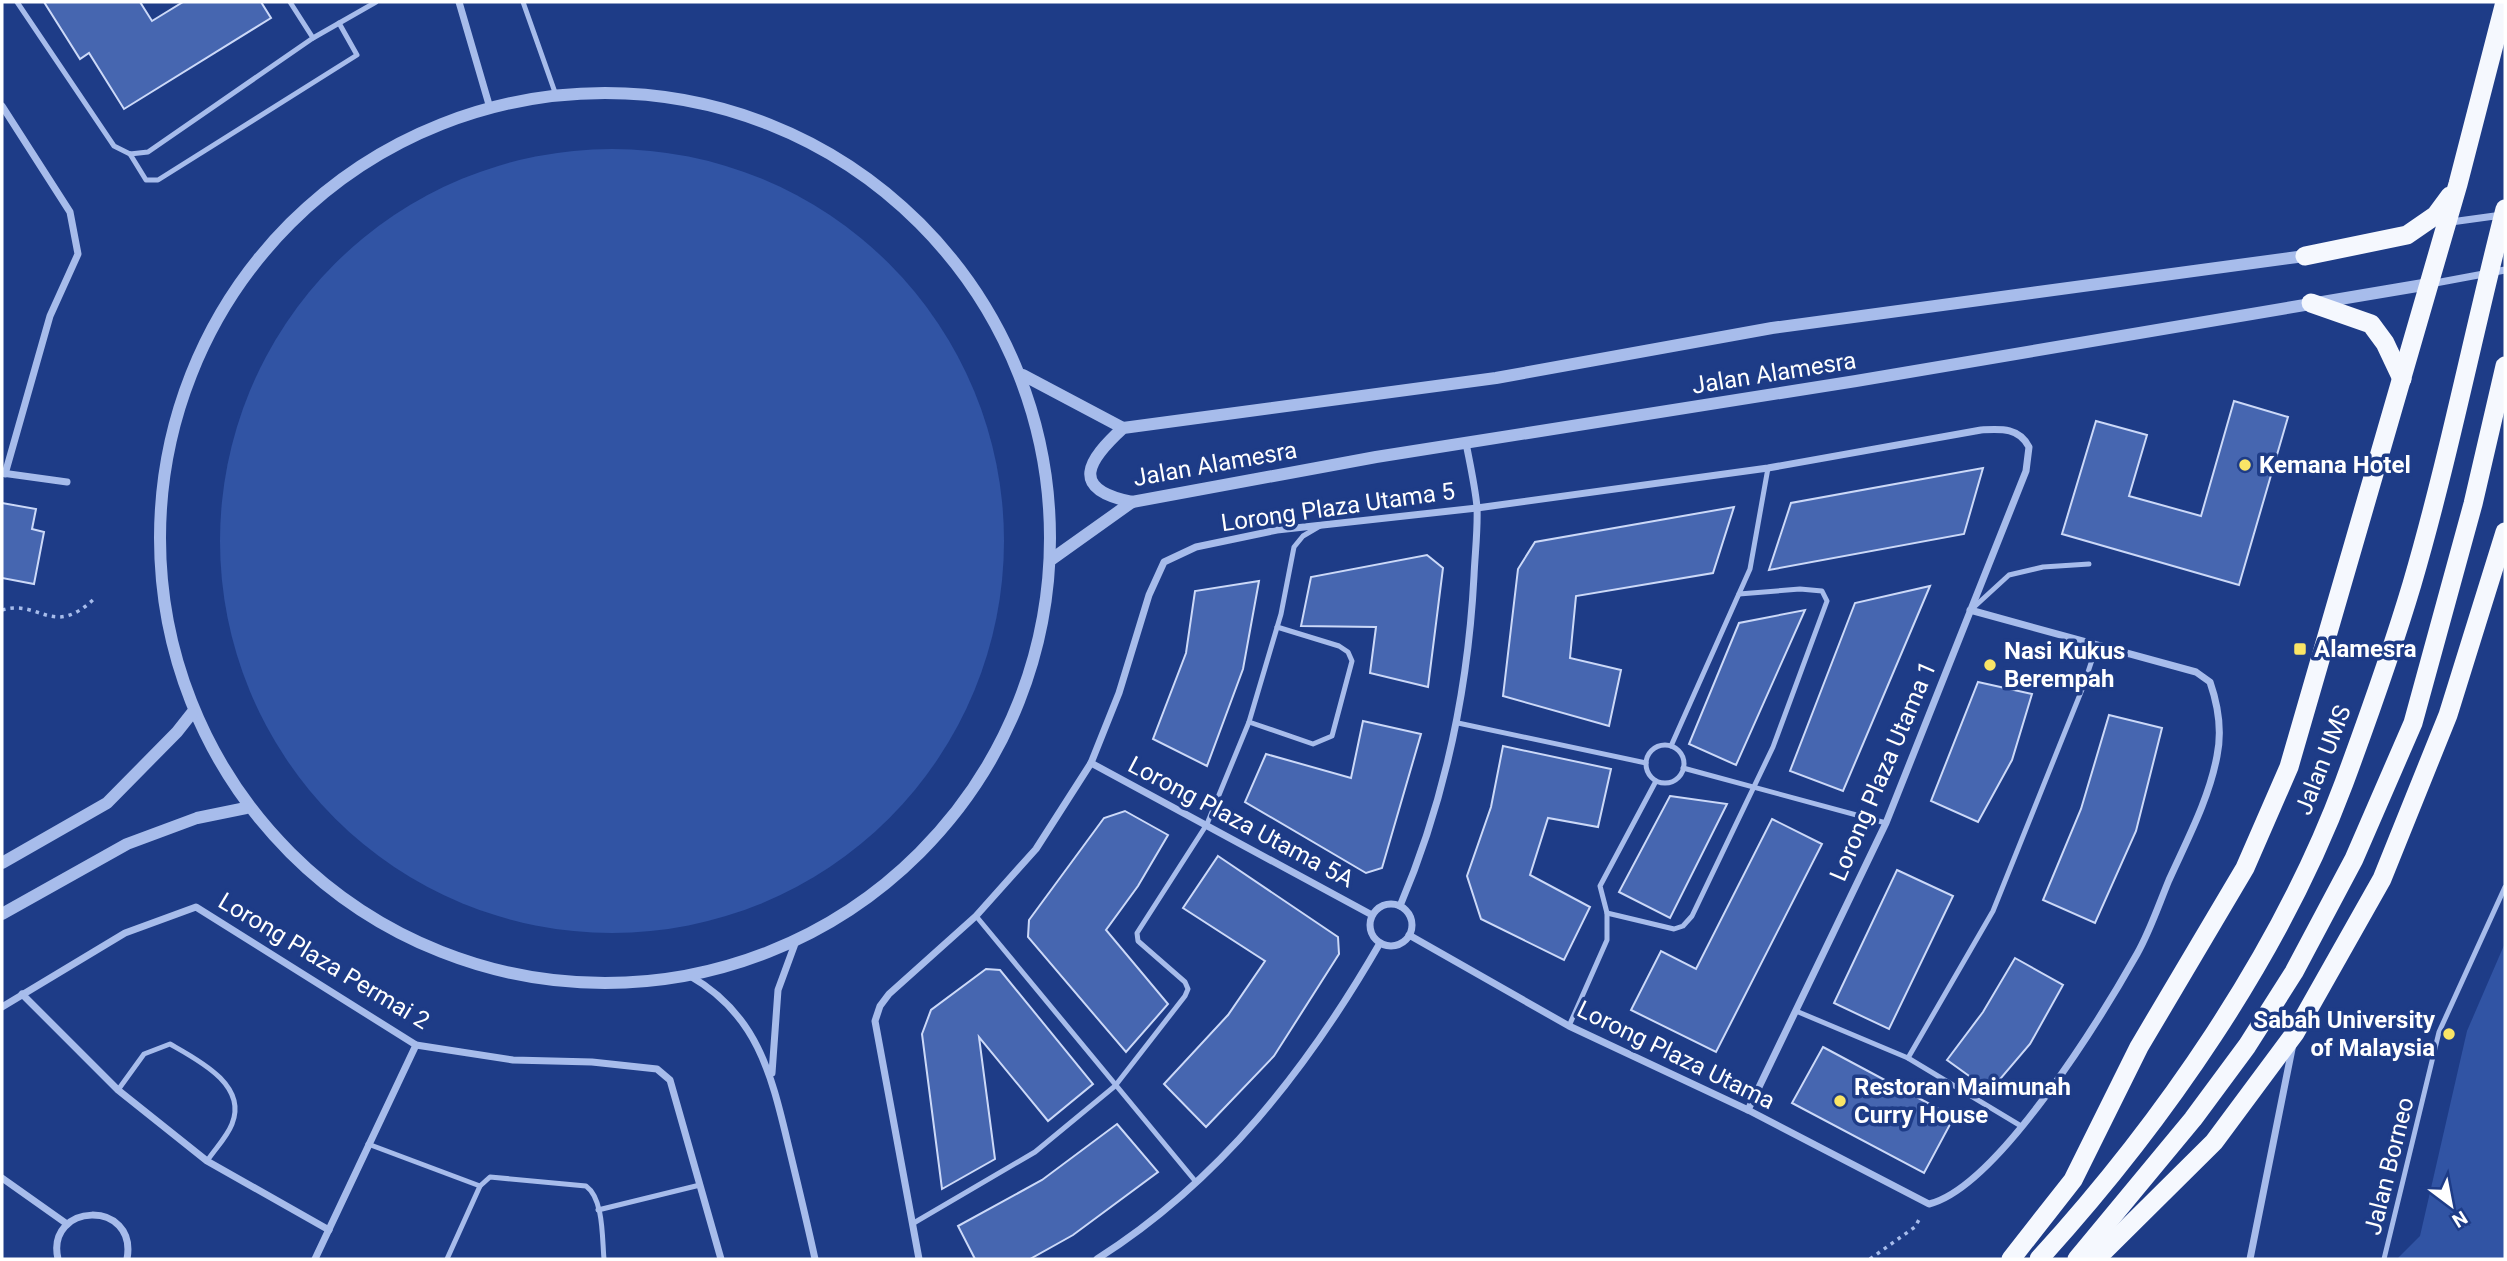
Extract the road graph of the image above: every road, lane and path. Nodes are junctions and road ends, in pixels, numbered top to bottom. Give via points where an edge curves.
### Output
1 (17, 2) edge
2 (290, 2) edge
3 (376, 2) edge
4 (458, 2) edge
5 (523, 2) edge
6 (2505, 2) edge
7 (339, 23) junction
8 (313, 38) junction
9 (557, 98) junction
10 (2, 106) edge
11 (489, 107) junction
12 (130, 154) junction
13 (2458, 184) junction
14 (2505, 212) edge
15 (2447, 222) junction
16 (2305, 256) joint
17 (2505, 270) edge
18 (2429, 284) junction
19 (2311, 303) junction
20 (2505, 366) edge
21 (1023, 375) junction
22 (2402, 379) junction
23 (1123, 428) junction
24 (2026, 440) joint
25 (1466, 443) junction
26 (1768, 468) junction
27 (4, 473) edge
28 (67, 482) dead end
29 (1132, 502) junction
30 (1477, 508) junction
31 (1321, 525) junction
32 (2505, 533) edge
33 (1052, 559) junction
34 (2089, 564) dead end
35 (1739, 594) junction
36 (95, 598) dead end
37 (2, 610) edge
38 (1970, 610) junction
39 (1277, 627) junction
40 (2096, 645) junction
41 (192, 713) junction
42 (1249, 722) junction
43 (1458, 723) junction
44 (1671, 746) junction
45 (1091, 763) junction
46 (1646, 763) junction
47 (1683, 768) junction
48 (1656, 781) junction
49 (1755, 788) junction
50 (246, 807) junction
51 (1886, 823) junction
52 (1207, 824) junction
53 (2, 863) edge
54 (2505, 887) edge
55 (1400, 906) junction
56 (1607, 913) junction
57 (2, 914) edge
58 (1372, 915) junction
59 (976, 916) junction
60 (1409, 934) junction
61 (796, 941) junction
62 (1380, 943) junction
63 (690, 976) junction
64 (22, 994) junction
65 (2, 1007) edge
66 (1796, 1011) junction
67 (1569, 1026) junction
68 (2295, 1033) junction
69 (416, 1045) junction
70 (1908, 1058) junction
71 (772, 1076) junction
72 (1115, 1086) junction
73 (118, 1090) junction
74 (1748, 1110) junction
75 (2021, 1126) junction
76 (368, 1144) junction
77 (207, 1161) junction
78 (2, 1178) edge
79 (1196, 1182) junction
80 (701, 1185) junction
81 (480, 1186) junction
82 (1929, 1204) junction
83 (598, 1210) junction
84 (67, 1224) junction
85 (912, 1224) junction
86 (329, 1230) junction
87 (58, 1259) edge
88 (127, 1259) edge
89 (315, 1259) edge
90 (447, 1259) edge
91 (604, 1259) edge
92 (721, 1259) edge
93 (815, 1259) edge
94 (919, 1259) edge
95 (1097, 1259) edge
96 (1870, 1259) edge
97 (2011, 1259) edge
98 (2039, 1259) edge
99 (2084, 1259) edge
100 (2249, 1259) edge
101 (2384, 1259) edge

1 - 12 lane via 114,146
2 - 8 lane
3 - 7 lane
4 - 11 street
5 - 9 lane
6 - 13 highway
7 - 8 lane
7 - 12 lane via 357,55 158,180 146,180
8 - 12 lane via 148,152
9 - 11 street
9 - 21 street via 597,92 706,103 808,139 898,199 926,229 971,280
10 - 27 street via 70,212 78,254 50,316
11 - 41 street via 400,142 321,195 254,263 203,344 170,433 157,527 165,622
13 - 15 highway
13 - 16 highway via 2436,215 2407,236
14 - 15 street
14 - 98 highway, Jalan UMS, bridge via 2412,584 2343,786 2291,901 2235,1000 2158,1112 2076,1219
15 - 18 highway
16 - 23 street, Jalan Alamesra via 1772,328 1496,378
17 - 18 street
18 - 19 street, Jalan Alamesra
18 - 22 highway
19 - 22 highway via 2371,324
19 - 25 street, Jalan Alamesra
20 - 99 highway via 2413,723 2354,859 2294,972 2248,1046
21 - 23 street
21 - 33 street via 1041,435 1051,496
22 - 97 highway via 2289,767 2250,855 2139,1047 2073,1180
23 - 29 street, Jalan Alamesra via 1100,449 1089,473 1093,483 1114,498
24 - 26 street, Lorong Plaza Utama 5 via 2010,430 1981,430
24 - 38 street, Lorong Plaza Utama 1 via 2026,471
25 - 29 street, Jalan Alamesra
25 - 30 street
26 - 30 street, Lorong Plaza Utama 5
26 - 35 lane via 1751,566
27 - 28 street
29 - 33 street
30 - 31 street, Lorong Plaza Utama 5
30 - 43 street via 1471,643
31 - 39 lane via 1294,547
31 - 45 street, Lorong Plaza Utama 5 via 1196,547 1164,562
32 - 68 highway via 2448,715 2382,879
33 - 61 street via 1041,638 1016,714 977,785 927,847 865,900
34 - 38 lane via 2009,575
35 - 44 lane
35 - 49 lane via 1800,589 1822,592 1827,601
36 - 37 path via 79,613 66,616 15,607
38 - 40 street
38 - 51 street, Lorong Plaza Utama 1
39 - 42 lane
39 - 42 lane via 1348,652 1351,667 1332,736 1313,744
40 - 70 lane via 1993,911
40 - 75 street via 2196,672 2210,682 2219,729 2217,756 2203,803 2139,952 2056,1084
41 - 50 street via 225,778
41 - 53 street via 107,803
42 - 52 lane
43 - 46 lane
43 - 55 street via 1421,855
44 - 46 lane via 1651,750
44 - 47 lane via 1680,753
45 - 52 street, Lorong Plaza Utama 5A
45 - 59 street, Lorong Plaza Utama 5 via 1037,849
46 - 48 lane via 1648,774
47 - 48 lane via 1673,781
47 - 49 lane
48 - 56 lane via 1600,886
49 - 51 lane
49 - 56 lane via 1683,926 1674,929
50 - 57 street via 197,818 127,844
50 - 63 street via 334,896 444,956 565,983
51 - 66 street, Lorong Plaza Utama 1
52 - 58 street, Lorong Plaza Utama 5A
52 - 72 lane via 1137,933 1139,941 1188,989
54 - 101 lane, Jalan Borneo via 2439,1032
55 - 58 street via 1381,906
55 - 60 street via 1411,922
56 - 67 lane via 1607,940
58 - 62 street via 1372,934
59 - 72 lane
59 - 85 street, Lorong Plaza Utama 5 via 889,994 876,1021
60 - 62 street via 1393,946
60 - 67 street, Lorong Plaza Utama
61 - 63 street via 744,962
61 - 71 street via 778,990
62 - 79 street via 1337,1017 1269,1108
63 - 71 street via 713,989 732,1011 756,1042
64 - 65 street, Lorong Plaza Permai 2
64 - 69 street, Lorong Plaza Permai 2 via 125,933 196,907
64 - 73 street
66 - 70 lane
66 - 74 street, Lorong Plaza Utama 1
67 - 74 street, Lorong Plaza Utama
68 - 99 highway via 2214,1142
68 - 100 street
69 - 76 street
69 - 80 street, Lorong Plaza Permai 2 via 513,1060 657,1069 670,1080
70 - 75 lane
71 - 93 street
72 - 79 lane
72 - 85 lane via 1035,1152
73 - 77 street
73 - 77 lane via 144,1054 170,1044 221,1079 237,1104 232,1123
74 - 82 street, Lorong Plaza Utama
75 - 82 street via 1997,1155 1944,1200
76 - 81 lane
76 - 86 street
77 - 86 street
78 - 84 street
79 - 95 street
80 - 83 lane
80 - 92 street, Lorong Plaza Permai 2
81 - 83 lane via 490,1177 586,1186 595,1196
81 - 90 lane
82 - 96 path via 1914,1227
83 - 91 lane
84 - 87 street via 57,1242
84 - 88 street via 88,1214 112,1220 126,1238
85 - 94 street, Lorong Plaza Utama 5
86 - 89 street

